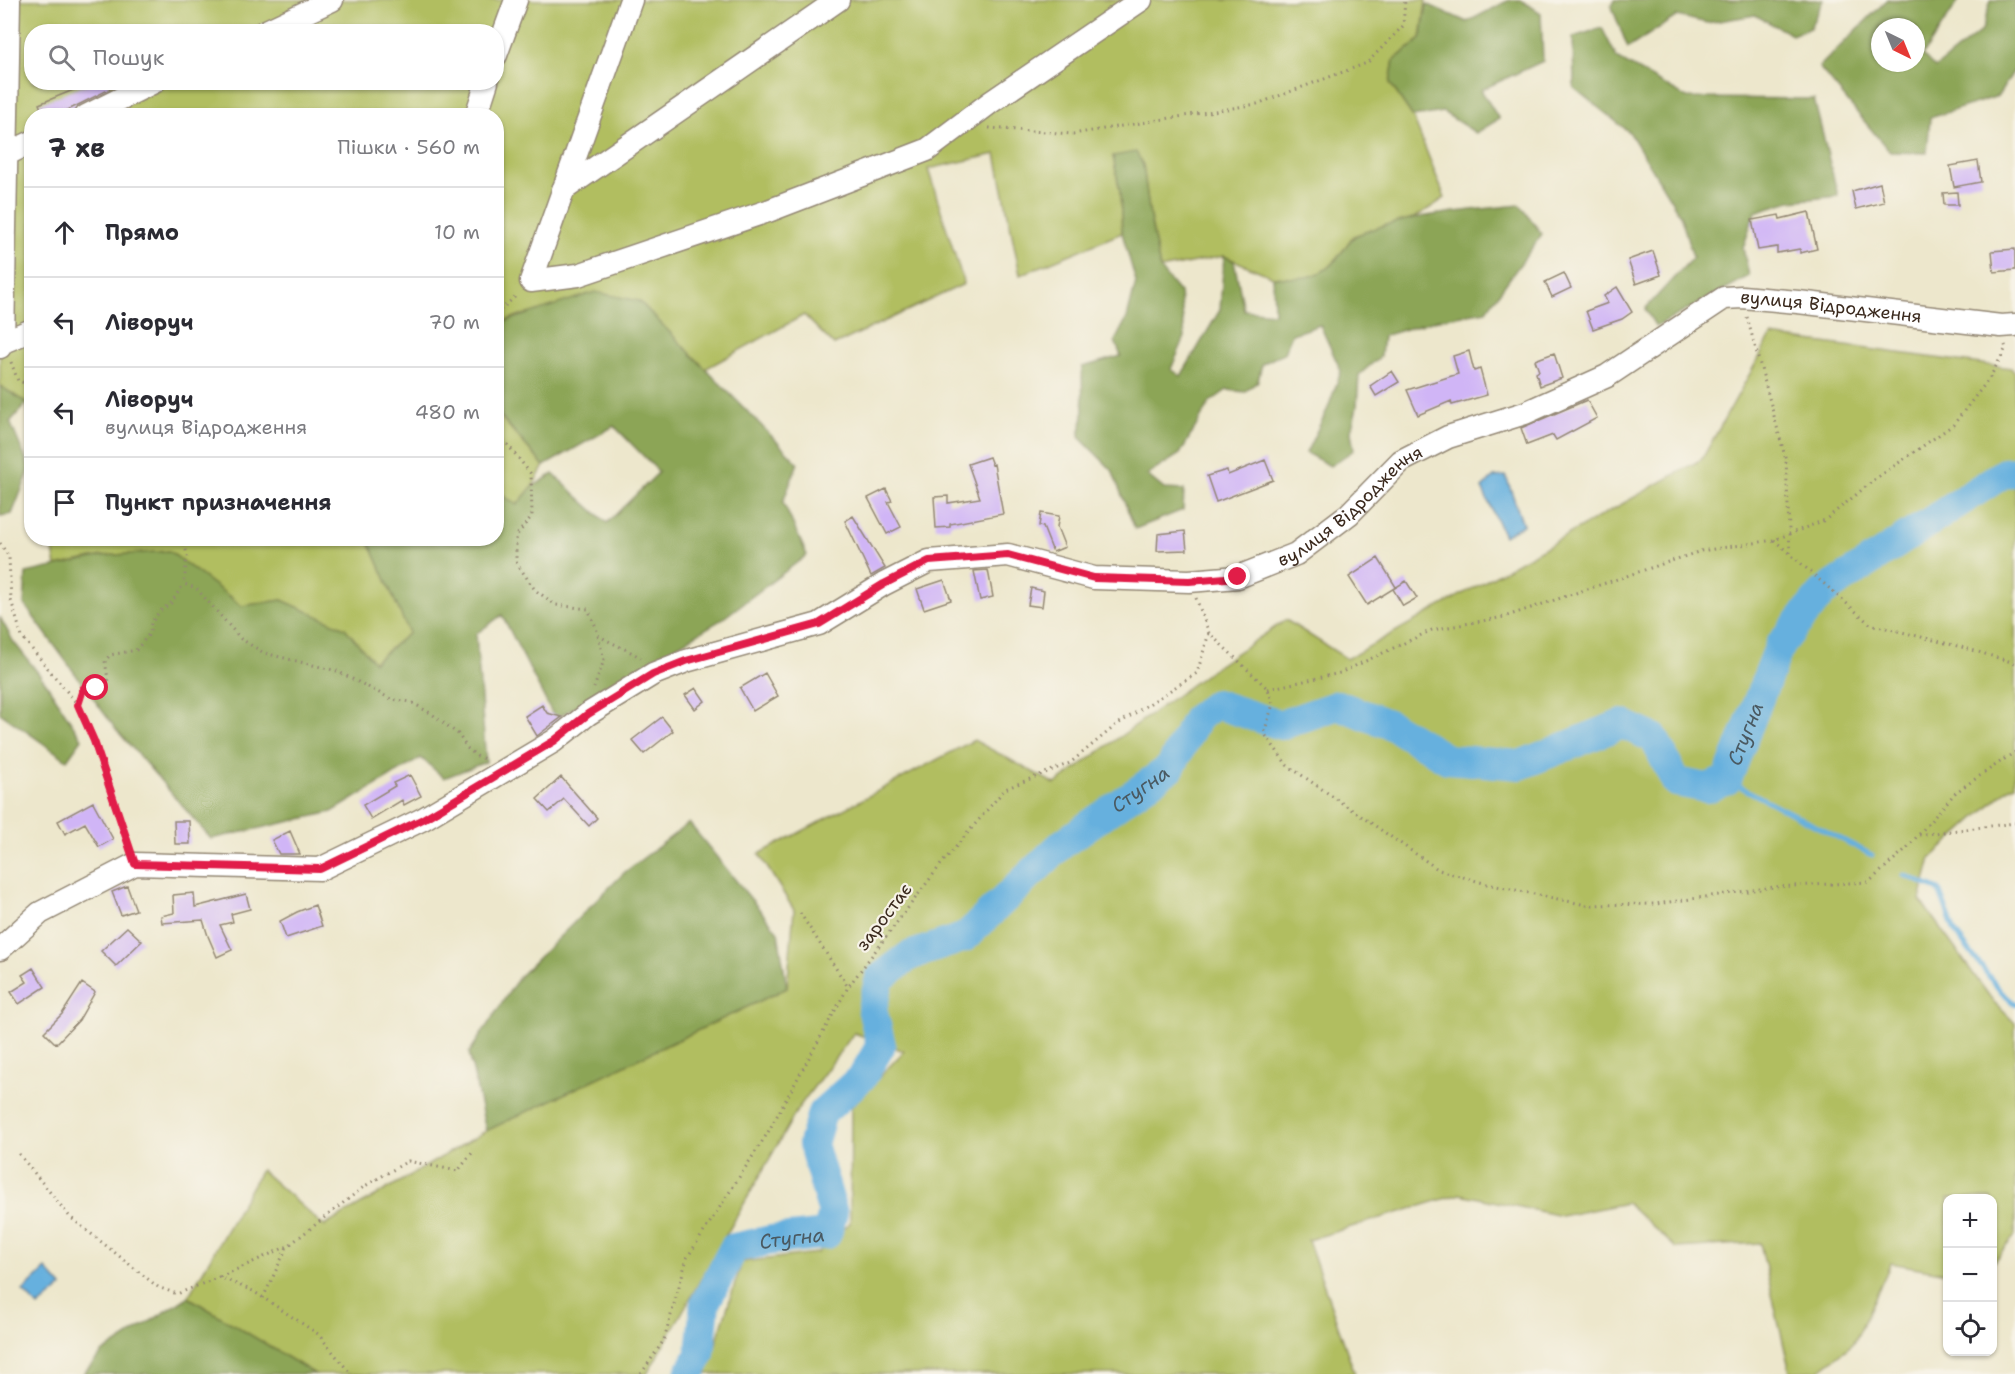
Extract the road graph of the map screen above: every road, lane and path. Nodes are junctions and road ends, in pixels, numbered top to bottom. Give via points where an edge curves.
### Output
1 (9, 0) edge
2 (332, 0) edge
3 (516, 0) edge
4 (632, 0) edge
5 (838, 0) edge
6 (1141, 0) edge
7 (1405, 0) edge
8 (281, 24) edge
9 (504, 33) edge
10 (138, 90) edge
11 (484, 90) edge
12 (102, 108) edge
13 (479, 108) edge
14 (962, 124) junction
15 (24, 144) edge
16 (3, 150) edge
17 (563, 190) junction
18 (531, 281) junction
19 (1742, 297) junction
20 (504, 306) edge
21 (2008, 325) edge
22 (24, 334) edge
23 (2, 344) edge
24 (24, 383) edge
25 (504, 440) edge
26 (1789, 534) junction
27 (1774, 540) junction
28 (0, 543) edge
29 (185, 546) edge
30 (1790, 553) junction
31 (1189, 581) junction
32 (184, 584) junction
33 (1209, 633) junction
34 (598, 634) junction
35 (2015, 663) edge
36 (653, 674) junction
37 (1268, 688) junction
38 (78, 705) junction
39 (588, 714) junction
40 (2015, 752) edge
41 (490, 760) dead end
42 (2015, 823) edge
43 (1919, 835) junction
44 (135, 864) junction
45 (800, 913) dead end
46 (0, 949) edge
47 (848, 987) junction
48 (472, 1153) dead end
49 (19, 1154) dead end
50 (288, 1246) junction
51 (219, 1277) junction
52 (263, 1298) junction
53 (351, 1374) edge
54 (641, 1374) edge

1 - 16 street
2 - 8 street
3 - 9 street
4 - 17 street
5 - 17 street
6 - 14 street
7 - 14 path via 1403,26 1367,63 1257,104 1073,134
10 - 12 street
11 - 13 street
14 - 18 street via 927,150 799,200 578,275
15 - 16 street
16 - 23 street
17 - 18 street
18 - 20 path
19 - 21 street, вулиця Відродження
19 - 26 path via 1786,460
19 - 31 street, вулиця Відродження via 1724,298 1606,376 1525,413 1448,437 1401,460 1349,514 1296,555 1238,577
21 - 26 path via 2006,348 1989,379 1953,425 1825,520
22 - 23 street
23 - 24 path via 18,381
25 - 34 path via 531,474 532,516 516,536 516,561 535,590 556,605 588,609
26 - 27 path
26 - 30 path
27 - 30 path
27 - 37 path via 1701,551 1504,617 1432,630 1340,673
28 - 38 path via 9,557 11,600 22,637
29 - 32 path
30 - 35 path via 1870,624
31 - 33 path
31 - 36 street, вулиця Відродження via 1094,578 1008,555 929,561 819,624
32 - 38 path via 151,623 150,633 136,650 110,655 105,661 105,686 96,688 88,684
32 - 41 path via 196,588 241,639 264,653 337,671 391,699 411,702 458,734 478,757
33 - 37 path
33 - 47 path, заростає via 1197,673 1115,726 1070,763 1005,789 942,863
34 - 36 path via 641,658
34 - 39 path via 604,660
36 - 39 street, вулиця Відродження
37 - 43 path via 1273,704 1264,733 1287,765 1439,870 1487,884 1586,905 1656,904 1774,886 1869,882
38 - 44 path
39 - 44 street, вулиця Відродження via 554,741 423,819 320,869
40 - 43 path via 1956,792
42 - 43 path
44 - 46 street, вулиця Відродження via 40,913
45 - 47 path
47 - 54 path, заростає via 767,1134 687,1258 664,1340
48 - 50 path via 458,1171 408,1161 365,1186
49 - 51 path via 70,1216 158,1287 177,1294
50 - 51 path
50 - 52 path
51 - 52 path
52 - 53 path via 318,1334

